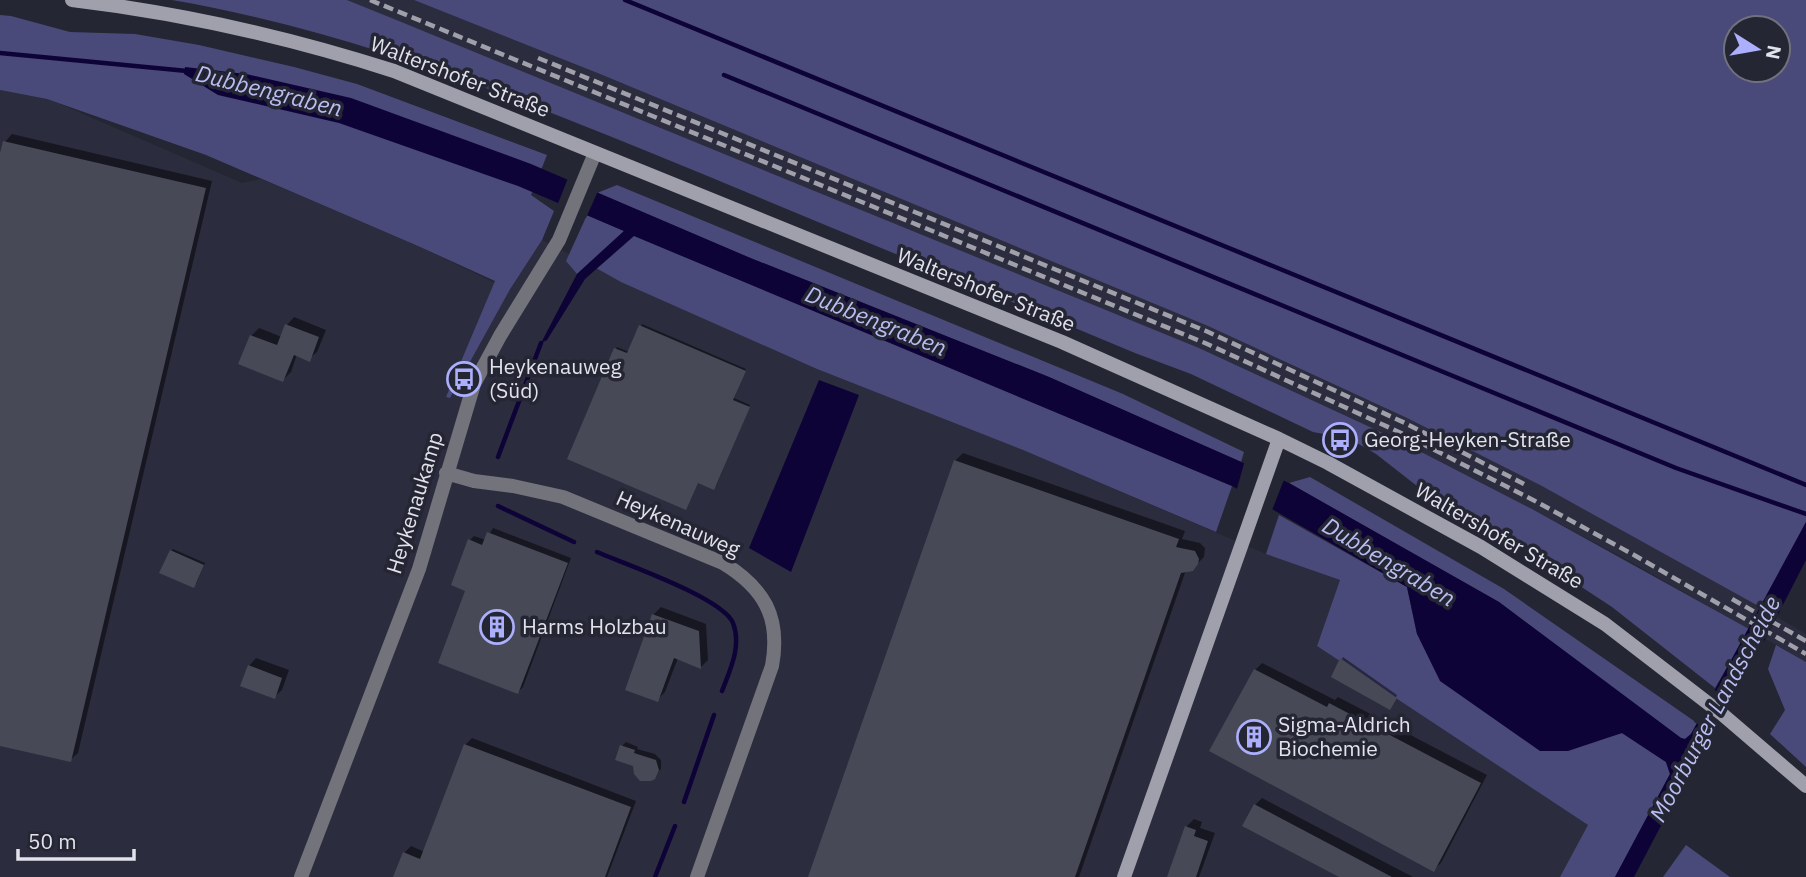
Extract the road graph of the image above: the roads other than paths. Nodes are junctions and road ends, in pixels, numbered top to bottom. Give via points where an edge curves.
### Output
1 (72, 0) edge
2 (595, 153) junction
3 (1279, 439) junction
4 (446, 473) junction
5 (1806, 786) edge
6 (301, 877) edge
7 (697, 877) edge
8 (1124, 877) edge

1 - 2 main road, Waltershofer Straße via 178,15 308,44 394,71
2 - 3 main road, Waltershofer Straße via 1062,342
2 - 4 street, Heykenaukamp via 559,240 474,384
3 - 5 main road, Waltershofer Straße via 1387,495 1605,624 1722,713
3 - 8 main road
4 - 6 street, Heykenaukamp via 419,569
4 - 7 street, Heykenauweg via 571,500 723,563 741,574 764,599 774,632 772,666

